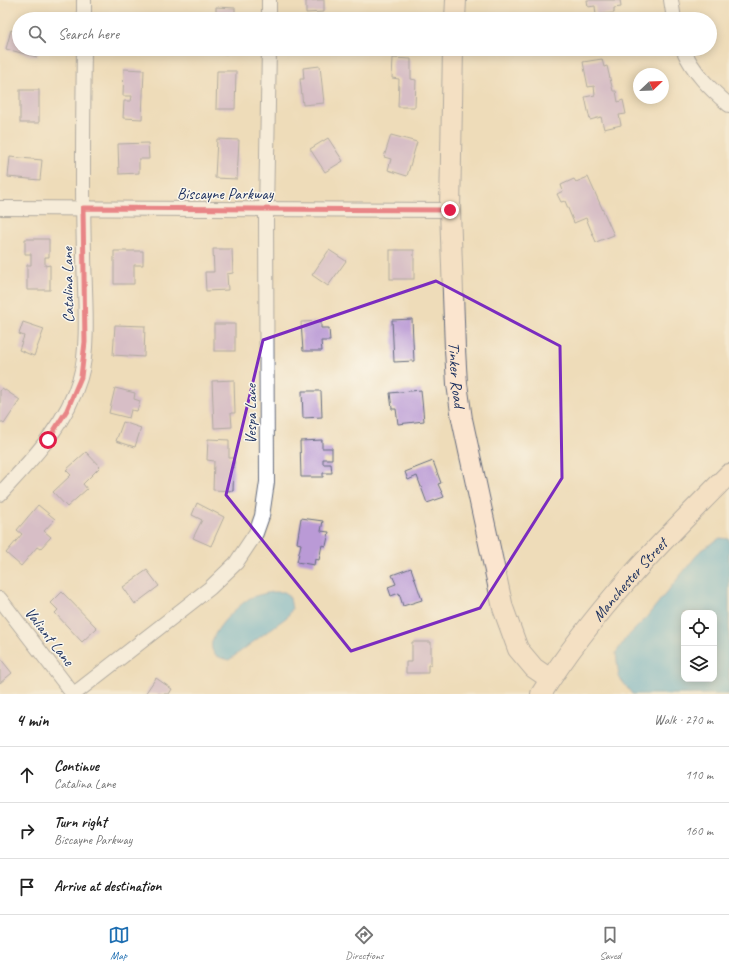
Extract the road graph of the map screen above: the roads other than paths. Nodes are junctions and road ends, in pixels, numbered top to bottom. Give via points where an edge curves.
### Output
1 (84, 0) edge
2 (269, 0) edge
3 (456, 0) edge
4 (671, 0) edge
5 (84, 12) edge
6 (269, 12) edge
7 (455, 12) edge
8 (673, 12) edge
9 (84, 56) edge
10 (269, 56) edge
11 (453, 56) edge
12 (687, 56) edge
13 (729, 105) edge
14 (0, 208) edge
15 (83, 208) junction
16 (266, 210) junction
17 (450, 210) junction
18 (729, 474) edge
19 (0, 494) edge
20 (0, 599) edge
21 (545, 687) edge
22 (74, 694) edge

1 - 5 street
2 - 6 street
3 - 7 street
4 - 8 street
9 - 15 street, Catalina Lane
10 - 16 street, Vespa Lane
11 - 17 street, Tinker Road
12 - 13 street via 705,83
14 - 15 street, Biscayne Parkway
15 - 16 street, Biscayne Parkway
15 - 19 street, Catalina Lane via 85,342 81,377 67,410 48,440
16 - 17 street, Biscayne Parkway
16 - 22 street, Vespa Lane via 267,482 262,516 256,533 247,549 224,576
17 - 21 street, Tinker Road via 457,384 473,471 503,608 518,649 534,668
18 - 21 street, Manchester Street via 619,588
20 - 22 street, Valiant Lane

